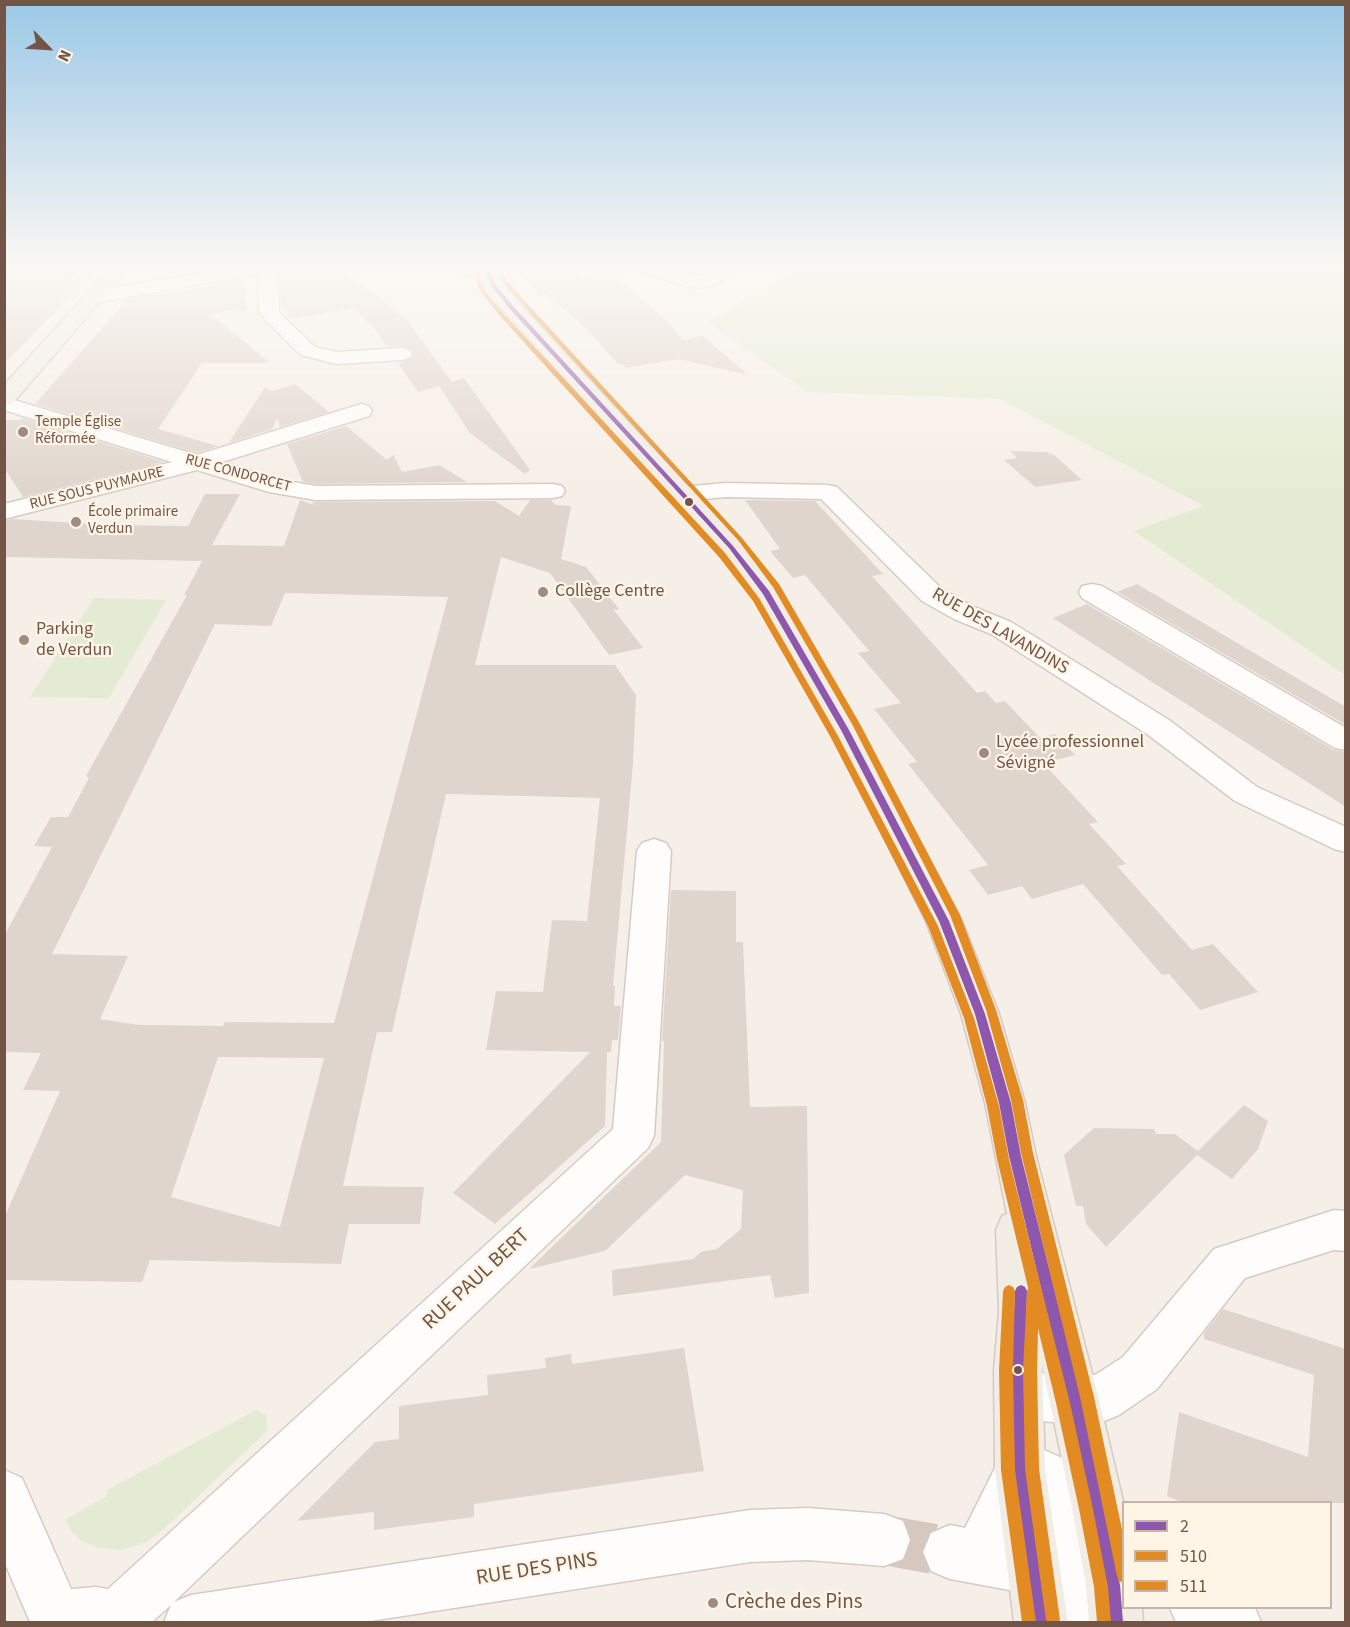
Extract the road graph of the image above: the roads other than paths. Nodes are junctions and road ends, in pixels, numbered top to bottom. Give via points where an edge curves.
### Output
1 (54, 343) edge
2 (300, 343) edge
3 (545, 343) edge
4 (402, 354) dead end
5 (4, 401) edge
6 (361, 411) dead end
7 (195, 464) junction
8 (552, 491) dead end
9 (682, 494) junction
10 (4, 512) edge
11 (1092, 592) dead end
12 (1346, 741) edge
13 (1346, 840) edge
14 (654, 852) dead end
15 (1015, 1156) junction
16 (1346, 1231) edge
17 (1022, 1312) joint
18 (1043, 1397) junction
19 (1020, 1470) junction
20 (4, 1496) edge
21 (884, 1540) tunnel mouth
22 (1034, 1568) junction
23 (1108, 1604) edge
24 (1199, 1609) edge
25 (116, 1622) edge
26 (58, 1623) edge
27 (191, 1623) edge
28 (1041, 1623) edge
29 (1234, 1623) edge

1 - 5 main road
2 - 4 street via 308,351 337,358
3 - 9 main road
5 - 7 street, RUE CONDORCET
6 - 7 street, RUE SOUS PUYMAURE
7 - 8 street, RUE CONDORCET via 278,488 316,493
7 - 10 street, RUE SOUS PUYMAURE
9 - 13 street, RUE DES LAVANDINS via 726,490 828,492 932,595 1001,628 1139,715 1246,794
9 - 15 main road via 731,547 766,593 845,730 944,921 980,1014
11 - 12 street
14 - 25 street, RUE PAUL BERT via 633,1136
15 - 17 main road
15 - 18 main road
16 - 18 street via 1334,1230 1230,1263 1140,1372 1102,1398
17 - 18 street
18 - 19 main road
18 - 23 street via 1048,1510 1066,1549 1084,1567
19 - 22 main road
19 - 22 street via 964,1555
20 - 26 street
21 - 27 street, RUE DES PINS via 808,1534 750,1536
22 - 23 street via 1074,1610
22 - 28 main road
24 - 29 street
25 - 26 street via 106,1616 84,1614

